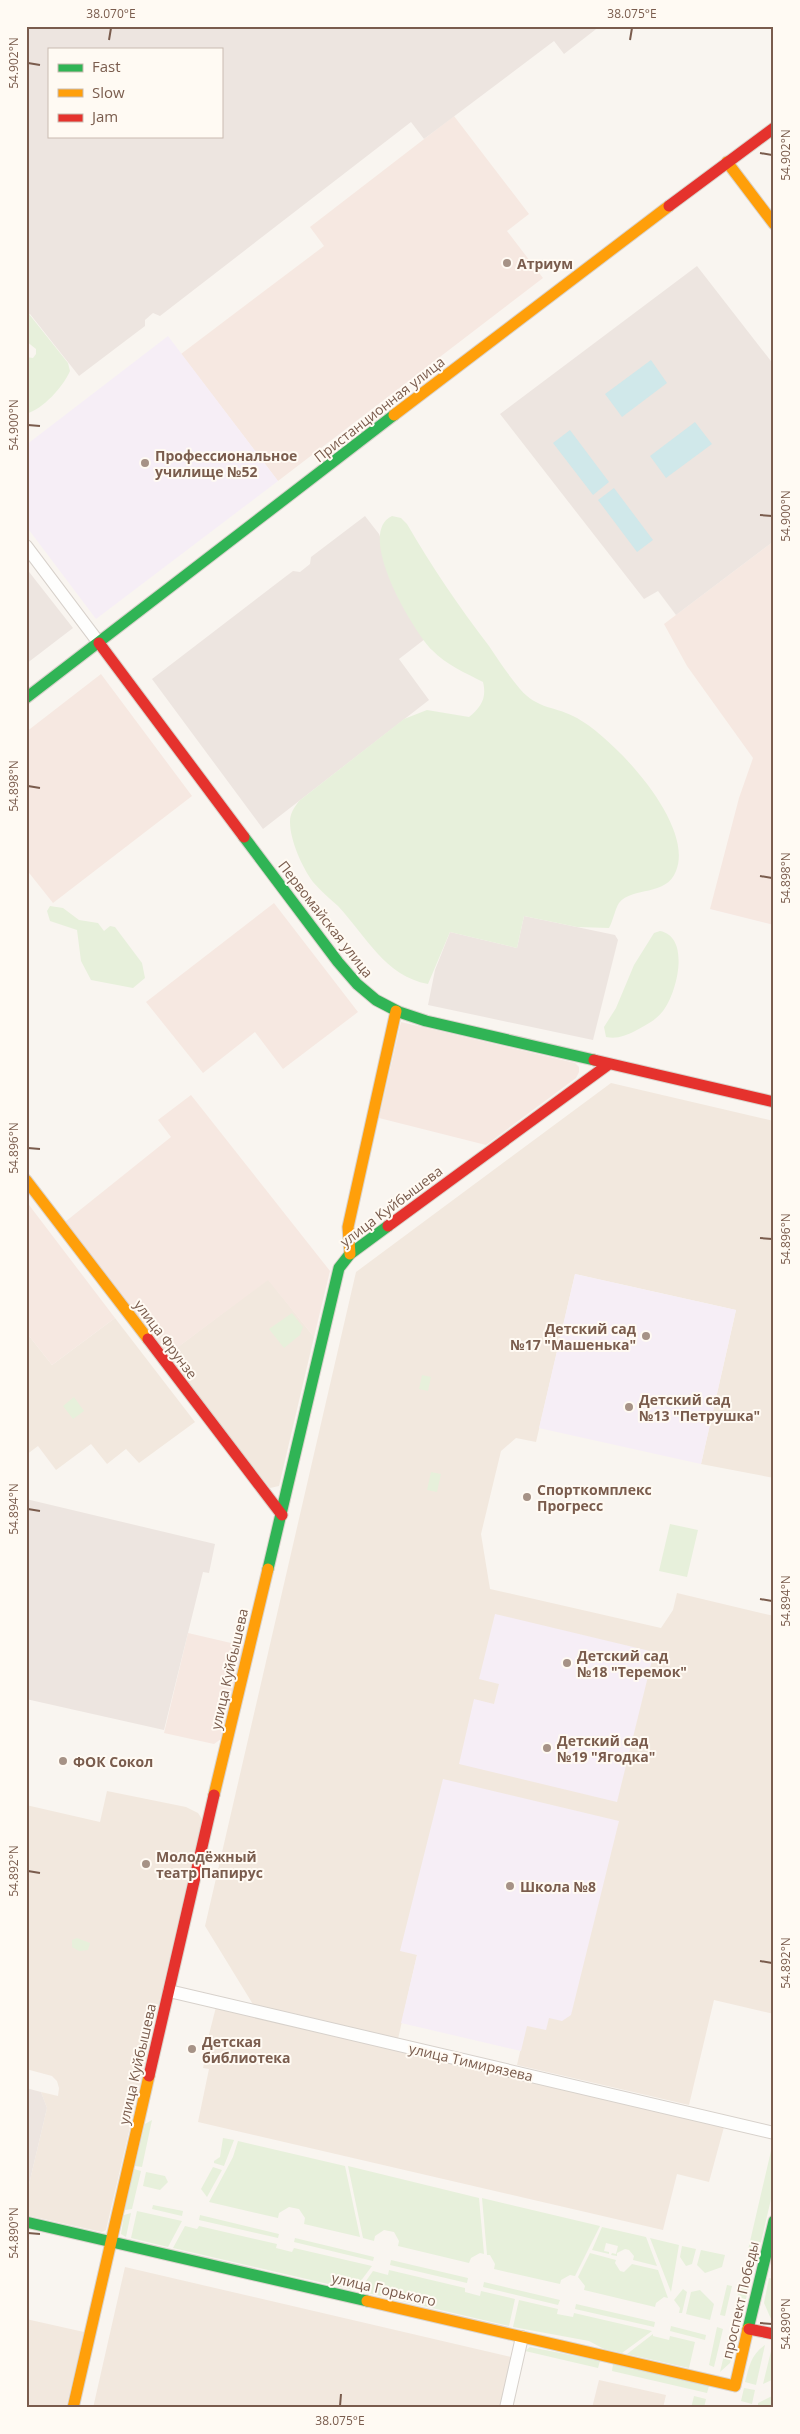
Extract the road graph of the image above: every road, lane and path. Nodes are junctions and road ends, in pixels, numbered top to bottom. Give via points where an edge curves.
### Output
1 (771, 123) edge
2 (727, 162) junction
3 (774, 224) edge
4 (26, 546) edge
5 (99, 642) junction
6 (26, 698) edge
7 (396, 1011) junction
8 (609, 1064) junction
9 (774, 1102) edge
10 (26, 1180) edge
11 (350, 1254) junction
12 (282, 1515) junction
13 (169, 1991) junction
14 (774, 2133) edge
15 (774, 2221) edge
16 (26, 2222) edge
17 (112, 2242) junction
18 (749, 2329) junction
19 (774, 2334) edge
20 (522, 2337) junction
21 (735, 2386) joint
22 (73, 2408) edge
23 (506, 2408) edge

1 - 2 main road, Пристанционная улица
2 - 3 main road
2 - 5 main road, Пристанционная улица
4 - 5 street
5 - 6 main road, Пристанционная улица
5 - 7 main road, Первомайская улица via 350,978 369,996
7 - 8 main road, Первомайская улица
7 - 11 main road via 348,1227
8 - 9 main road, Первомайская улица
8 - 11 main road, улица Куйбышева
10 - 12 main road, улица Фрунзе
11 - 12 main road, улица Куйбышева via 336,1277
12 - 13 main road, улица Куйбышева
13 - 14 street, улица Тимирязева
13 - 17 main road, улица Куйбышева
15 - 18 main road, проспект Победы via 759,2258
16 - 17 main road, улица Горького
17 - 20 main road, улица Горького
17 - 22 main road, улица Куйбышева
18 - 19 main road
18 - 21 main road, проспект Победы
20 - 21 main road, улица Горького
20 - 23 street

